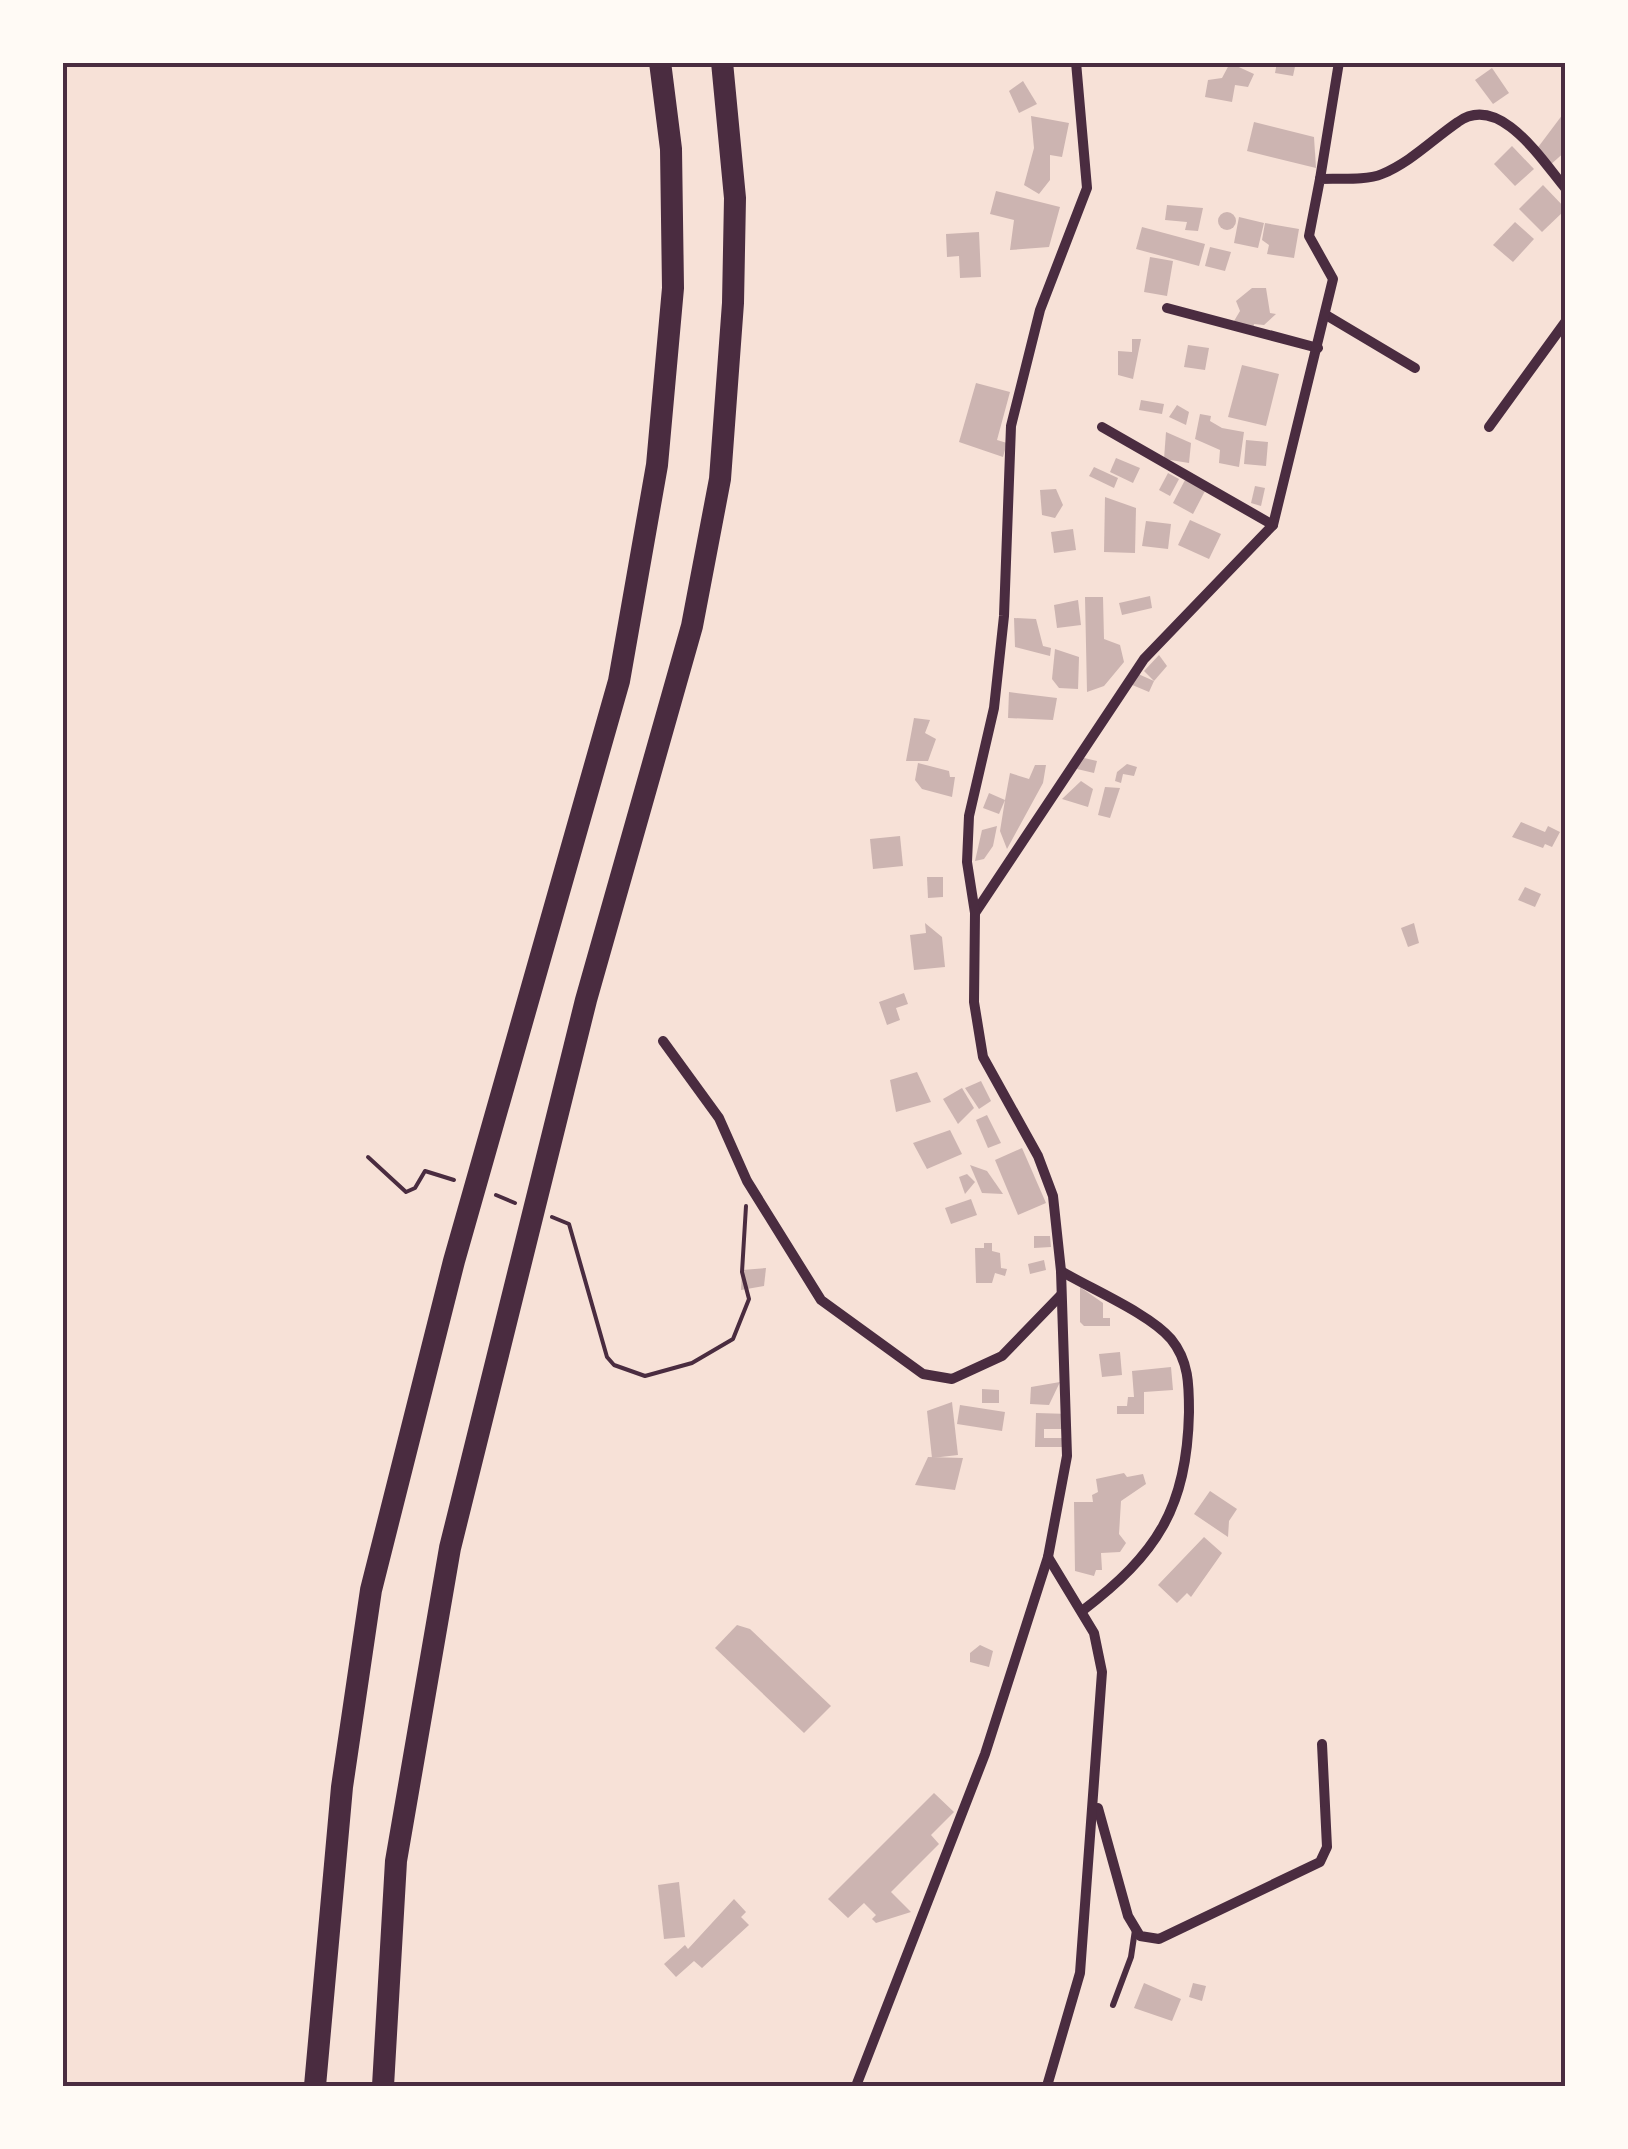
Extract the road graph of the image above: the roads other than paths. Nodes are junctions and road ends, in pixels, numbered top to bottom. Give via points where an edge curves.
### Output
1 (660, 62) edge
2 (722, 62) edge
3 (1076, 62) edge
4 (1339, 62) edge
5 (1320, 179) junction
6 (1566, 189) edge
7 (1167, 308) dead end
8 (1326, 315) junction
9 (1566, 321) edge
10 (1318, 348) junction
11 (1415, 368) dead end
12 (1102, 427) dead end
13 (1488, 427) dead end
14 (1274, 525) junction
15 (975, 913) junction
16 (663, 1040) dead end
17 (1060, 1271) junction
18 (1060, 1295) junction
19 (1048, 1556) junction
20 (1082, 1612) junction
21 (1322, 1744) dead end
22 (1096, 1799) junction
23 (1135, 1929) junction
24 (1113, 2005) dead end
25 (314, 2086) edge
26 (383, 2086) edge
27 (856, 2086) edge
28 (1047, 2086) edge

1 - 25 highway via 673,288 657,466 618,682 454,1261 371,1590 342,1787
2 - 26 highway via 735,198 720,479 692,626 586,1000 450,1548 396,1861
3 - 15 street via 1087,188 1040,310 1011,426 996,690 970,816 967,862
4 - 5 street
5 - 6 street via 1379,176 1463,118 1495,116
5 - 8 street via 1309,236 1333,280
7 - 10 street
8 - 10 street
8 - 11 street
9 - 13 street
10 - 14 street
12 - 14 street
14 - 15 street via 1144,659
15 - 17 street via 974,1002 984,1057 1053,1196
16 - 18 street via 718,1118 747,1181 821,1300 924,1374 952,1379 1002,1356
17 - 18 street
17 - 20 street via 1170,1338 1187,1366 1185,1468 1162,1533 1127,1577
18 - 19 street via 1067,1456
19 - 20 street
19 - 27 street via 985,1754
20 - 22 street via 1101,1656
21 - 23 street via 1327,1847 1320,1862 1159,1939 1148,1940
22 - 23 street
22 - 28 street via 1080,1973
23 - 24 lane

